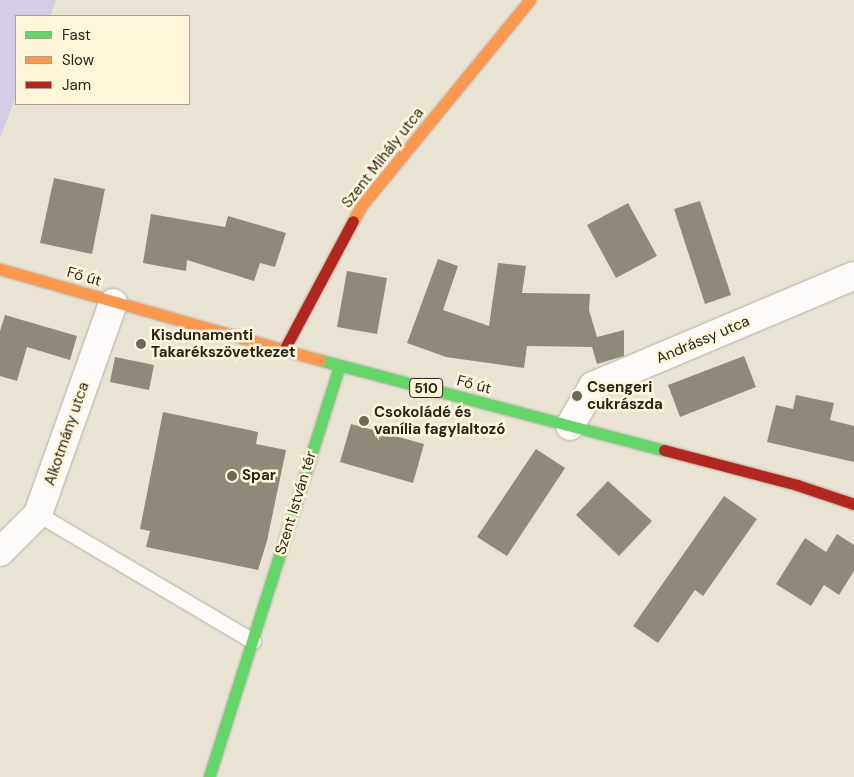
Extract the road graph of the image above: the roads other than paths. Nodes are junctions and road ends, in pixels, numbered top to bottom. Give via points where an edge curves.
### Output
1 (530, 0) edge
2 (0, 269) edge
3 (854, 276) edge
4 (113, 303) junction
5 (284, 350) junction
6 (339, 366) junction
7 (570, 426) junction
8 (854, 504) edge
9 (38, 514) junction
10 (0, 552) edge
11 (253, 640) junction
12 (216, 773) edge

1 - 5 main road, Szent Mihály utca via 362,204
2 - 4 main road, Fő út / 510
3 - 7 street, Andrássy utca via 593,386
4 - 5 main road, Fő út / 510
4 - 9 street, Alkotmány utca
5 - 6 main road, Fő út / 510
6 - 7 main road, Fő út / 510
6 - 11 main road, Szent István tér
7 - 8 main road, Fő út / 510 via 797,485
9 - 10 street, Alkotmány utca
9 - 11 lane
11 - 12 main road, Szent István tér

